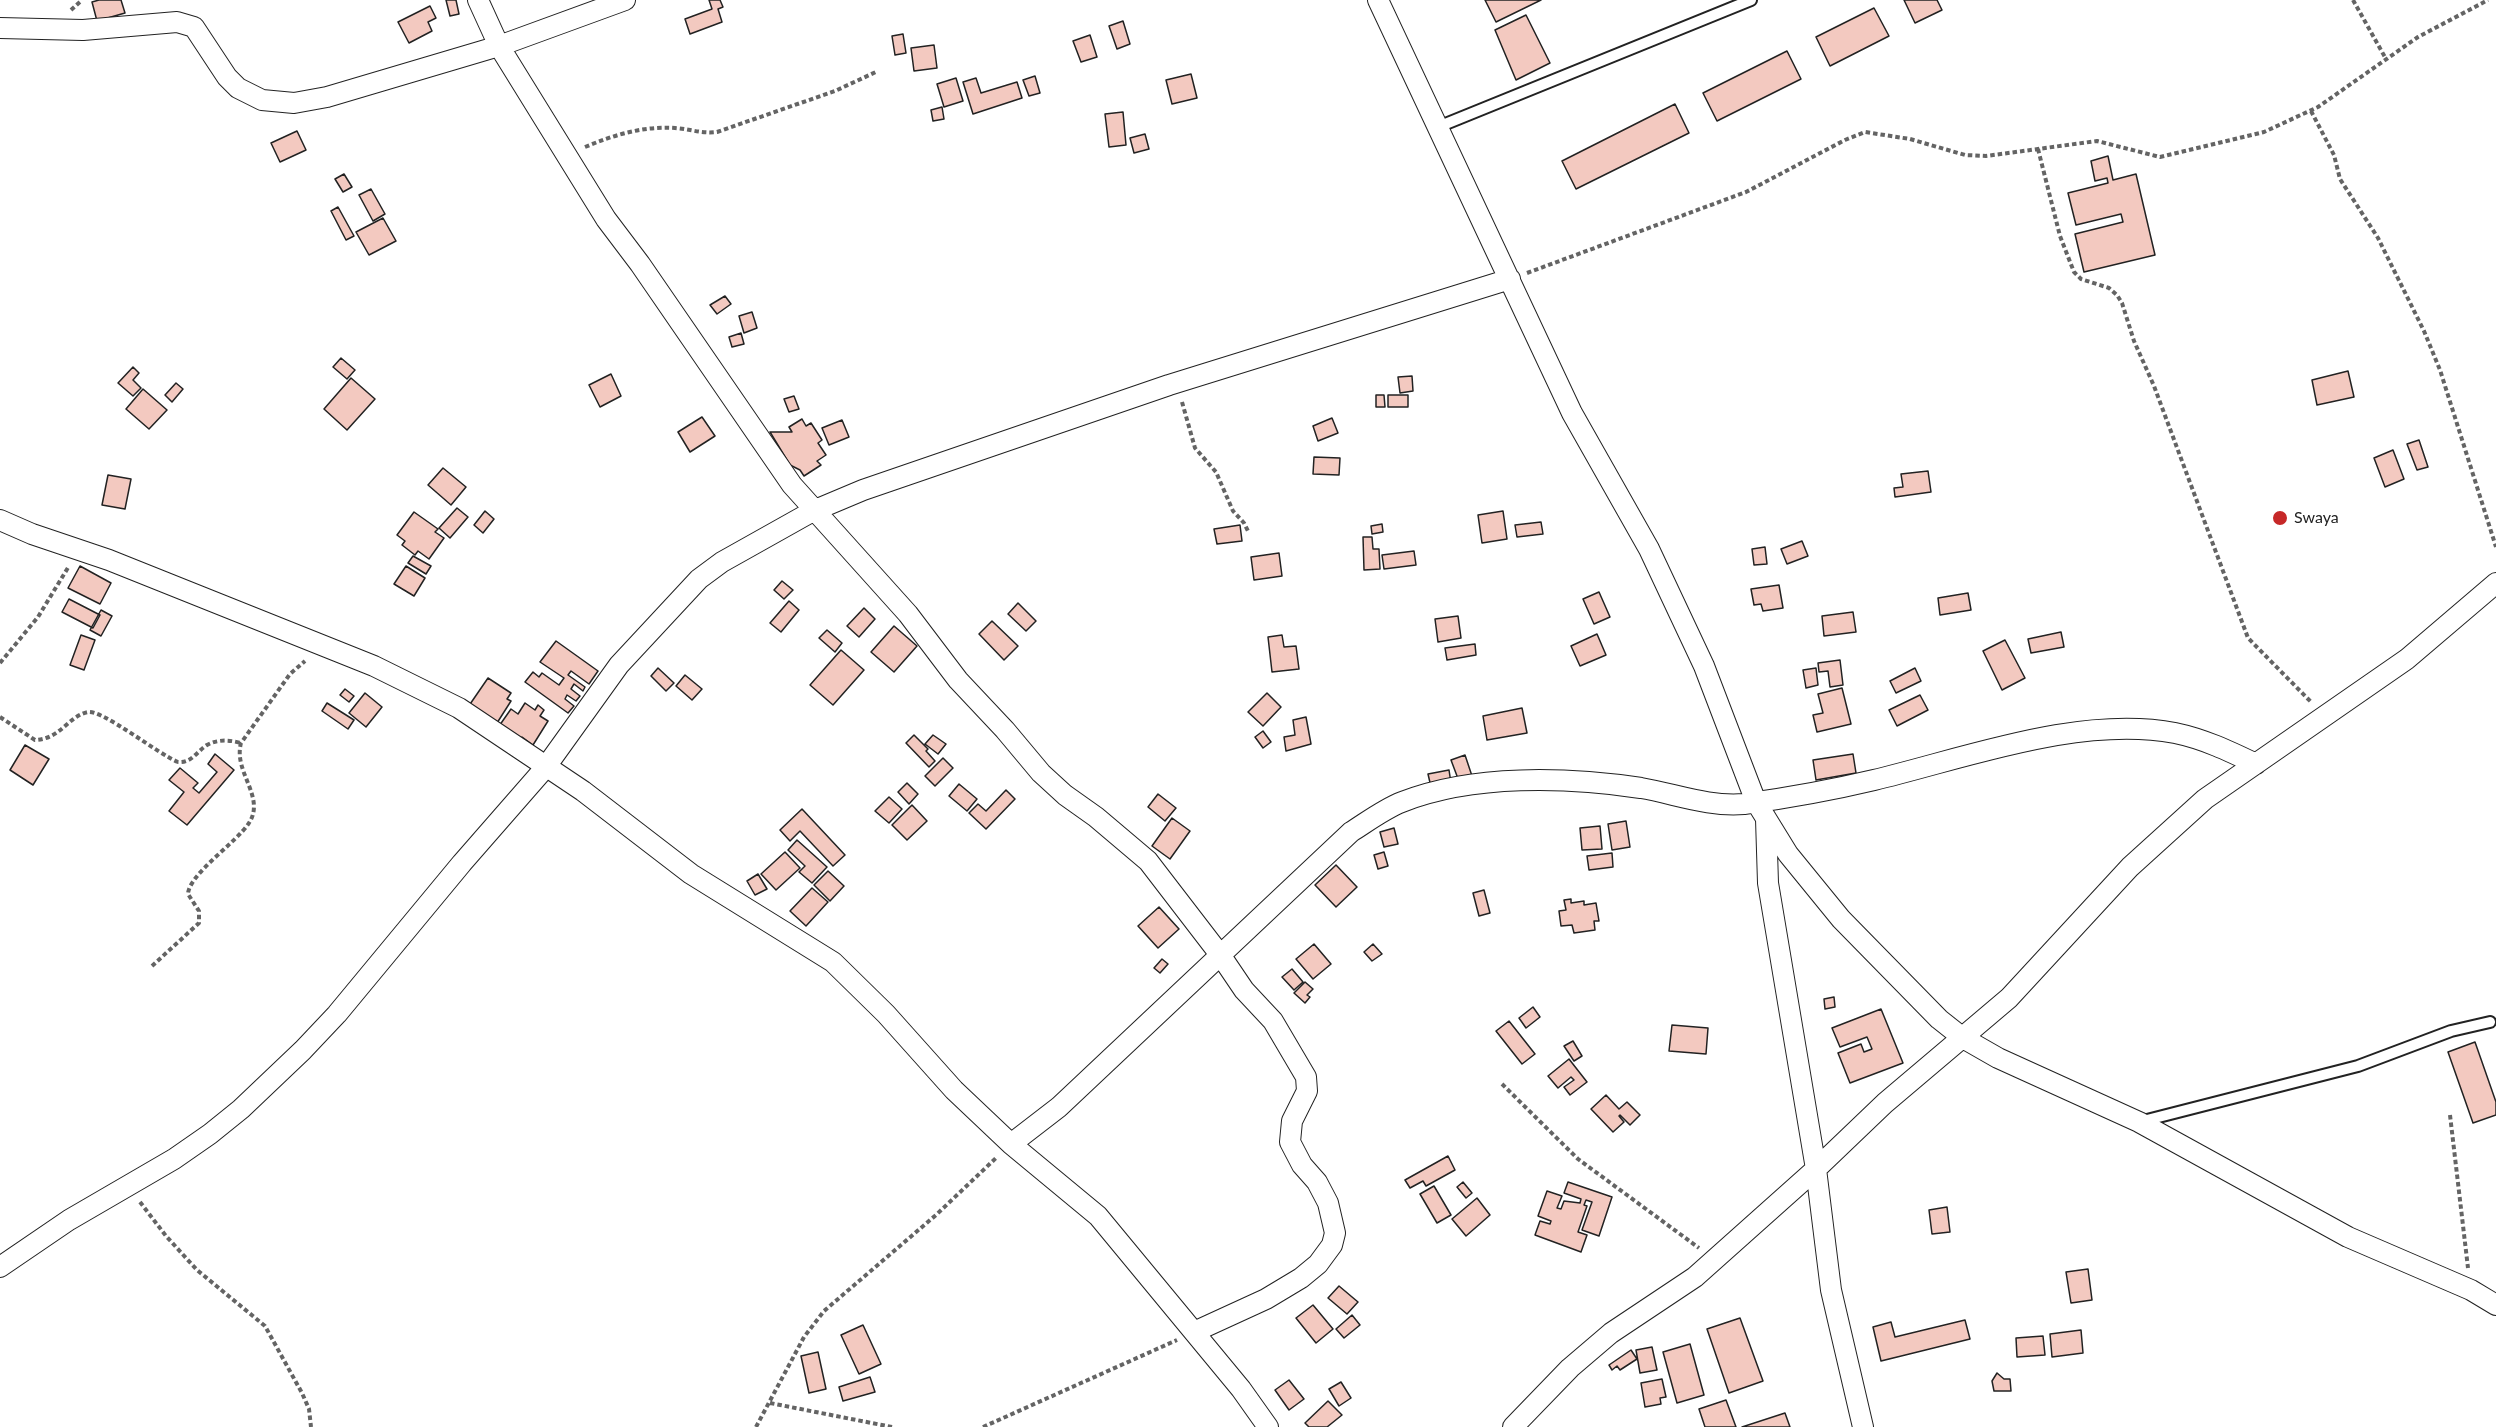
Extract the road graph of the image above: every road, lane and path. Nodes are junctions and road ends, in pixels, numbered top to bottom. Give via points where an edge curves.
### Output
1 (478, 0) edge
2 (626, 0) edge
3 (1378, 0) edge
4 (1751, 0) edge
5 (2353, 0) edge
6 (2488, 0) edge
7 (0, 28) edge
8 (499, 46) junction
9 (2386, 59) junction
10 (878, 71) dead end
11 (2311, 111) junction
12 (1437, 126) junction
13 (2038, 149) junction
14 (567, 155) junction
15 (1510, 279) junction
16 (1169, 385) junction
17 (813, 511) junction
18 (0, 520) edge
19 (1248, 531) dead end
20 (2496, 547) edge
21 (79, 550) junction
22 (2496, 583) edge
23 (322, 647) junction
24 (0, 663) edge
25 (2325, 716) junction
26 (0, 717) edge
27 (242, 743) junction
28 (2256, 764) junction
29 (545, 768) junction
30 (1761, 810) junction
31 (1221, 956) junction
32 (152, 966) dead end
33 (2490, 1022) dead end
34 (1963, 1038) junction
35 (1502, 1084) dead end
36 (2450, 1115) dead end
37 (2139, 1122) junction
38 (1011, 1144) junction
39 (1816, 1169) junction
40 (125, 1186) junction
41 (1715, 1259) junction
42 (0, 1267) edge
43 (2471, 1290) junction
44 (2496, 1305) edge
45 (1194, 1332) junction
46 (770, 1402) junction
47 (311, 1427) edge
48 (756, 1427) edge
49 (892, 1427) edge
50 (983, 1427) edge
51 (1268, 1427) edge
52 (1513, 1427) edge
53 (1863, 1427) edge

1 - 8 street
2 - 8 street
3 - 12 street
4 - 12 lane
5 - 9 path
6 - 9 path via 2418,37
7 - 8 street via 83,30 187,24 201,34 227,77 238,87 262,100 294,103 327,97
8 - 14 street
9 - 11 path
10 - 14 path via 835,91 717,132 705,134 675,128 627,131
11 - 13 path via 2264,132 2160,157 2097,141
11 - 20 path via 2334,155 2340,179 2378,238 2424,331
12 - 15 street
13 - 15 path via 1965,155 1865,132 1746,192
13 - 25 path via 2060,236 2074,272 2081,279 2109,288 2122,303 2248,638
14 - 17 street via 606,219 767,452
15 - 16 street
15 - 30 street via 1572,413 1649,549 1684,623
16 - 17 street via 863,490
16 - 19 path via 1183,404 1195,448 1216,472 1233,511
17 - 29 street via 730,557 699,579 619,665
17 - 31 street via 908,614 958,680 1041,773 1148,861
18 - 21 street
21 - 23 street
21 - 24 path via 38,616
22 - 25 street via 2407,659
23 - 27 path via 290,674
23 - 29 street via 409,682 459,708
25 - 28 street
26 - 27 path via 35,740 54,736 81,714 97,712 178,762 193,758 218,741
27 - 32 path via 240,766 255,810 236,839 190,884 188,894 199,911 196,927
28 - 30 street via 2217,745 2185,736 2124,729 2057,735
28 - 34 street via 2205,799 2130,867 2008,998
29 - 38 street via 583,791 691,874 833,962
29 - 40 street via 303,1050 210,1134
30 - 31 street via 1594,781 1532,780 1460,788 1400,802 1351,832
30 - 34 street via 1788,854 1841,919 1939,1019
30 - 39 street via 1768,883
31 - 38 street via 1059,1107
31 - 45 street via 1244,990 1273,1021 1306,1077 1307,1091 1292,1121 1290,1142 1328,1203 1335,1233 1332,1245 1318,1264 1301,1278
33 - 37 lane via 2451,1031 2358,1066
34 - 37 street
34 - 39 street via 1885,1102
35 - 41 path via 1578,1159
36 - 43 path
37 - 43 street via 2348,1237
38 - 45 street via 1098,1216
38 - 46 path via 943,1209 824,1311 804,1337
39 - 41 street
39 - 53 street via 1831,1290
40 - 42 street
40 - 47 path via 197,1270 265,1326 302,1393
41 - 52 street via 1594,1347
43 - 44 street
45 - 50 path
45 - 51 street
46 - 48 path
46 - 49 path

